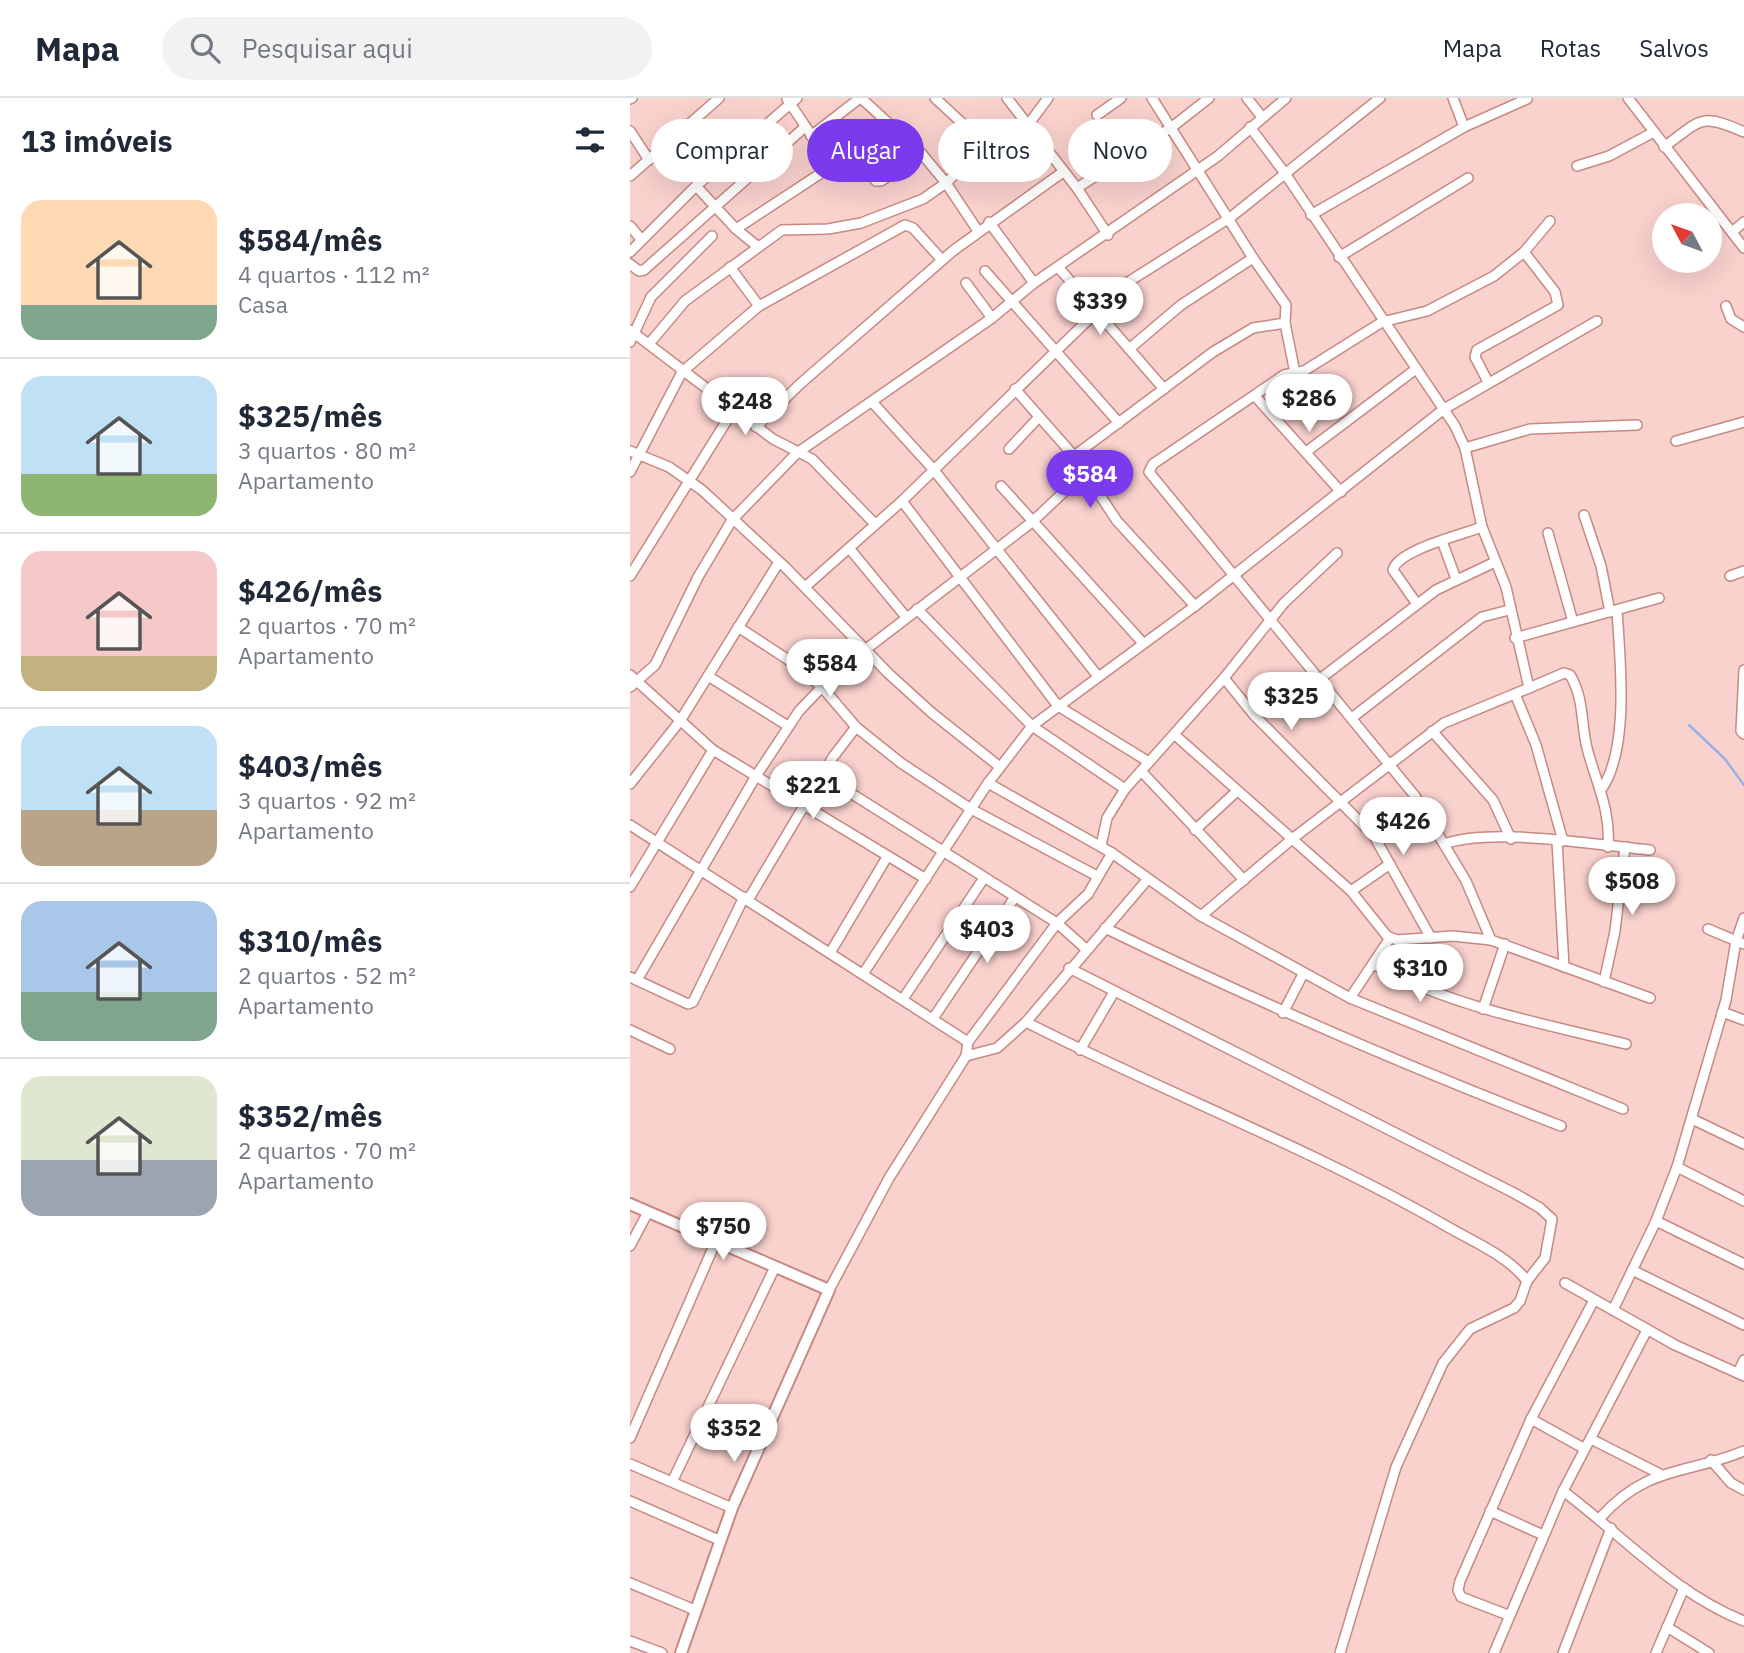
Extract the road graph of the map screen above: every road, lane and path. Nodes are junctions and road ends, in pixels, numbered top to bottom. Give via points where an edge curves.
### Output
1 (719, 98) edge
2 (860, 98) edge
3 (935, 98) edge
4 (1007, 98) edge
5 (1048, 98) edge
6 (1121, 98) edge
7 (1152, 98) edge
8 (1209, 98) edge
9 (1247, 98) edge
10 (1286, 98) edge
11 (1380, 98) edge
12 (1454, 98) edge
13 (1628, 98) edge
14 (1527, 99) edge
15 (791, 100) edge
16 (1097, 115) dead end
17 (1262, 117) junction
18 (833, 119) edge
19 (885, 119) edge
20 (958, 119) edge
21 (1023, 119) edge
22 (1035, 119) edge
23 (1166, 119) edge
24 (1172, 126) edge
25 (805, 127) junction
26 (1250, 127) junction
27 (1464, 127) junction
28 (1172, 129) edge
29 (807, 130) edge
30 (630, 131) edge
31 (1744, 132) edge
32 (1653, 133) junction
33 (1664, 147) junction
34 (924, 156) edge
35 (649, 160) junction
36 (1054, 160) edge
37 (1577, 166) dead end
38 (1198, 170) junction
39 (1063, 172) junction
40 (1284, 172) junction
41 (630, 176) edge
42 (1468, 178) dead end
43 (810, 182) edge
44 (1086, 182) edge
45 (946, 183) junction
46 (696, 186) junction
47 (1077, 188) junction
48 (714, 205) junction
49 (1311, 215) junction
50 (1231, 217) junction
51 (1550, 221) dead end
52 (989, 222) junction
53 (1744, 222) edge
54 (630, 226) edge
55 (736, 229) junction
56 (978, 230) junction
57 (1732, 232) junction
58 (1108, 235) junction
59 (712, 236) dead end
60 (641, 239) junction
61 (757, 246) junction
62 (1744, 248) edge
63 (630, 252) edge
64 (1524, 252) junction
65 (1339, 257) junction
66 (1253, 258) junction
67 (942, 260) junction
68 (630, 264) edge
69 (730, 267) junction
70 (1058, 267) junction
71 (985, 271) dead end
72 (966, 283) dead end
73 (1034, 283) junction
74 (1014, 302) junction
75 (759, 306) junction
76 (1726, 306) dead end
77 (1098, 311) junction
78 (992, 318) junction
79 (1597, 321) dead end
80 (1382, 322) junction
81 (1285, 323) junction
82 (1744, 327) edge
83 (632, 336) edge
84 (649, 344) junction
85 (1057, 349) junction
86 (1129, 349) junction
87 (1416, 369) junction
88 (682, 373) junction
89 (1295, 373) junction
90 (1488, 382) junction
91 (1015, 389) junction
92 (1164, 389) junction
93 (1255, 396) junction
94 (872, 402) junction
95 (734, 409) junction
96 (1444, 410) junction
97 (1040, 417) junction
98 (1744, 422) edge
99 (1119, 423) junction
100 (1637, 425) dead end
101 (756, 427) junction
102 (1676, 441) dead end
103 (1465, 448) junction
104 (1009, 449) dead end
105 (1306, 452) junction
106 (635, 453) edge
107 (797, 453) junction
108 (1074, 456) junction
109 (933, 469) junction
110 (630, 472) edge
111 (1084, 473) junction
112 (691, 481) junction
113 (1002, 486) dead end
114 (1341, 492) junction
115 (902, 501) junction
116 (1584, 514) dead end
117 (732, 520) junction
118 (1032, 522) junction
119 (875, 524) junction
120 (1482, 527) junction
121 (1548, 533) dead end
122 (1442, 541) junction
123 (849, 548) junction
124 (998, 548) junction
125 (1337, 552) dead end
126 (779, 562) junction
127 (1495, 562) junction
128 (1744, 571) edge
129 (630, 576) edge
130 (1233, 576) junction
131 (1731, 576) dead end
132 (958, 578) junction
133 (1456, 579) junction
134 (805, 587) junction
135 (1659, 598) dead end
136 (1417, 604) junction
137 (1195, 606) junction
138 (917, 609) junction
139 (1509, 610) junction
140 (1614, 611) junction
141 (906, 617) junction
142 (1272, 618) junction
143 (1573, 622) junction
144 (738, 627) junction
145 (1516, 638) junction
146 (1142, 642) junction
147 (865, 650) junction
148 (1744, 670) edge
149 (1097, 675) junction
150 (708, 676) junction
151 (1224, 678) junction
152 (1320, 679) junction
153 (632, 681) edge
154 (822, 687) junction
155 (1529, 688) junction
156 (1515, 694) junction
157 (1743, 694) edge
158 (1058, 706) junction
159 (1353, 717) junction
160 (680, 721) junction
161 (788, 726) junction
162 (1032, 726) junction
163 (856, 727) junction
164 (1432, 731) junction
165 (1744, 734) edge
166 (1174, 735) junction
167 (713, 750) junction
168 (1149, 762) junction
169 (1391, 765) junction
170 (1000, 767) junction
171 (1141, 771) junction
172 (822, 775) junction
173 (756, 776) junction
174 (988, 783) junction
175 (630, 784) edge
176 (1125, 789) junction
177 (1601, 790) junction
178 (1237, 791) junction
179 (1341, 802) junction
180 (804, 807) junction
181 (971, 809) junction
182 (630, 825) edge
183 (1195, 830) junction
184 (1292, 839) junction
185 (1511, 839) junction
186 (1560, 841) junction
187 (656, 842) junction
188 (1444, 844) junction
189 (1101, 846) junction
190 (1608, 847) junction
191 (1625, 848) junction
192 (1650, 850) dead end
193 (943, 853) junction
194 (1112, 853) junction
195 (887, 857) junction
196 (1390, 864) junction
197 (702, 871) junction
198 (1097, 876) junction
199 (984, 878) junction
200 (926, 879) junction
201 (1147, 880) junction
202 (1244, 880) junction
203 (630, 887) edge
204 (1352, 891) junction
205 (1015, 897) junction
206 (746, 898) junction
207 (1201, 916) junction
208 (1744, 918) edge
209 (1057, 923) junction
210 (1105, 928) junction
211 (1708, 929) dead end
212 (1390, 938) junction
213 (1431, 938) junction
214 (1491, 940) junction
215 (1740, 943) edge
216 (1505, 944) junction
217 (1087, 950) junction
218 (830, 953) junction
219 (1373, 964) junction
220 (1564, 967) junction
221 (1069, 968) junction
222 (863, 974) junction
223 (1303, 974) junction
224 (633, 979) edge
225 (1604, 982) junction
226 (1114, 992) junction
227 (1350, 998) junction
228 (1650, 998) dead end
229 (903, 999) junction
230 (1483, 1009) junction
231 (1722, 1012) junction
232 (1283, 1013) junction
233 (934, 1017) junction
234 (1744, 1020) edge
235 (1026, 1022) junction
236 (630, 1030) edge
237 (968, 1042) junction
238 (1626, 1044) dead end
239 (670, 1049) dead end
240 (1080, 1050) junction
241 (966, 1056) junction
242 (1623, 1109) dead end
243 (1692, 1119) junction
244 (1561, 1126) dead end
245 (1744, 1144) edge
246 (1677, 1167) junction
247 (1744, 1201) edge
248 (630, 1204) edge
249 (648, 1212) junction
250 (1656, 1221) junction
251 (716, 1241) junction
252 (630, 1246) edge
253 (1744, 1264) edge
254 (775, 1267) junction
255 (1632, 1270) junction
256 (1527, 1281) junction
257 (1564, 1283) dead end
258 (830, 1290) junction
259 (1594, 1300) junction
260 (1613, 1310) junction
261 (1744, 1325) edge
262 (1647, 1330) junction
263 (1744, 1360) edge
264 (1741, 1375) edge
265 (1531, 1419) junction
266 (630, 1438) edge
267 (1591, 1439) junction
268 (1585, 1449) junction
269 (1744, 1451) edge
270 (1712, 1460) junction
271 (630, 1464) edge
272 (1660, 1474) junction
273 (673, 1480) junction
274 (1744, 1490) edge
275 (1563, 1491) junction
276 (630, 1501) edge
277 (732, 1508) junction
278 (1490, 1511) junction
279 (1600, 1518) junction
280 (1611, 1528) junction
281 (1543, 1535) junction
282 (719, 1540) junction
283 (630, 1583) edge
284 (1684, 1588) junction
285 (695, 1610) junction
286 (1507, 1615) junction
287 (1744, 1621) edge
288 (1667, 1627) junction
289 (630, 1641) edge
290 (662, 1653) edge
291 (681, 1653) edge
292 (1340, 1653) edge
293 (1494, 1653) edge
294 (1563, 1653) edge
295 (1656, 1653) edge
296 (1709, 1653) edge

1 - 35 street
2 - 18 street
2 - 19 street
3 - 20 street
4 - 21 street
5 - 22 street
6 - 16 street
7 - 23 street
8 - 24 street
9 - 17 street
10 - 17 street
11 - 40 street
12 - 27 street
13 - 32 street
14 - 27 street
15 - 25 street
15 - 46 street
17 - 26 street
25 - 29 street
25 - 48 street
26 - 38 street
26 - 40 street
27 - 49 street
28 - 38 street
30 - 35 street
31 - 33 street via 1706,119
32 - 33 street
32 - 37 street via 1609,156
33 - 57 street
34 - 45 street
35 - 41 street
36 - 39 street
38 - 50 street
38 - 58 street
39 - 47 street
39 - 52 street
40 - 49 street
40 - 50 street
42 - 65 street
43 - 55 street
44 - 47 street
45 - 56 street
45 - 61 street via 923,199 862,223 785,229
46 - 48 street
46 - 60 street
47 - 58 street
48 - 55 street
48 - 68 street via 642,272
49 - 65 street
50 - 66 street
50 - 77 street via 1125,284
51 - 64 street
52 - 56 street
52 - 73 street
53 - 57 street
54 - 60 street
55 - 61 street
56 - 67 street
57 - 62 street
58 - 70 street
59 - 83 street via 651,297
60 - 63 street
61 - 69 street
64 - 80 street via 1494,276 1449,301 1417,315
64 - 90 street via 1555,292 1558,305 1477,350 1475,357
65 - 80 street
66 - 81 street via 1286,304
66 - 86 street via 1181,305
67 - 75 street via 905,225
67 - 101 street
69 - 75 street
69 - 84 street via 685,301
70 - 73 street
70 - 77 street
71 - 74 street
72 - 78 street
73 - 74 street
74 - 78 street
74 - 85 street
75 - 88 street
76 - 82 street via 1731,319
77 - 85 street
77 - 86 street
78 - 94 street
79 - 90 street
80 - 87 street
80 - 89 street
81 - 89 street
81 - 92 street via 1252,328
83 - 84 street
84 - 88 street
85 - 91 street
85 - 99 street
86 - 92 street
87 - 96 street
87 - 105 street
88 - 95 street
88 - 106 street
89 - 93 street via 1284,375
90 - 96 street
91 - 97 street
91 - 109 street
92 - 99 street
93 - 105 street
93 - 130 street via 1149,468
94 - 107 street
94 - 109 street
95 - 101 street
95 - 112 street
96 - 103 street
96 - 114 street
97 - 104 street
97 - 108 street
98 - 102 street
99 - 108 street
100 - 103 street via 1531,429
101 - 107 street
103 - 120 street
105 - 114 street
106 - 110 street
106 - 112 street
107 - 117 street
107 - 119 street via 812,459
108 - 111 street
109 - 115 street
109 - 124 street
111 - 118 street
111 - 137 street via 1117,521
112 - 117 street
112 - 129 street
113 - 118 street
114 - 130 street
115 - 119 street
115 - 132 street
116 - 140 street
117 - 126 street
117 - 153 street via 655,665
118 - 124 street
118 - 146 street
119 - 123 street
120 - 122 street
120 - 127 street
121 - 143 street
122 - 133 street
122 - 136 street via 1403,555 1393,566
123 - 134 street
123 - 141 street
124 - 132 street
124 - 149 street
125 - 142 street
126 - 134 street
126 - 144 street
127 - 133 street
127 - 139 street via 1506,587
128 - 131 street
130 - 137 street
130 - 142 street
132 - 138 street
132 - 158 street
133 - 136 street
134 - 147 street
135 - 140 street
136 - 152 street
137 - 146 street
138 - 141 street
138 - 162 street
139 - 145 street
139 - 159 street via 1482,617
140 - 143 street
140 - 177 street via 1620,670 1618,753
141 - 147 street
142 - 151 street
142 - 152 street
143 - 145 street
144 - 150 street
144 - 154 street
145 - 155 street
146 - 149 street
147 - 154 street
147 - 170 street via 932,713
148 - 157 street
149 - 158 street
150 - 160 street
150 - 161 street
151 - 166 street
151 - 179 street via 1254,715
152 - 159 street
153 - 160 street
154 - 161 street
154 - 163 street
155 - 156 street
155 - 177 street via 1564,673 1570,675
156 - 164 street via 1472,709
156 - 186 street via 1536,746
157 - 165 street
158 - 162 street
158 - 168 street
159 - 169 street
160 - 167 street
160 - 175 street
161 - 173 street
162 - 170 street
162 - 176 street
163 - 172 street
163 - 181 street
164 - 169 street
164 - 185 street via 1493,800
166 - 168 street
166 - 178 street
167 - 173 street
167 - 187 street
168 - 171 street
169 - 179 street
169 - 188 street
170 - 174 street
171 - 176 street
171 - 183 street
172 - 180 street
172 - 193 street
173 - 180 street
173 - 197 street
174 - 181 street
174 - 189 street
176 - 189 street via 1107,818
177 - 190 street via 1610,819
178 - 183 street
178 - 184 street
179 - 184 street
179 - 196 street via 1374,836
180 - 195 street
180 - 206 street
181 - 193 street
181 - 198 street
182 - 187 street
183 - 202 street
184 - 202 street
184 - 204 street
185 - 186 street
185 - 188 street via 1471,838
186 - 190 street
186 - 220 street
187 - 197 street
187 - 203 street
188 - 214 street
189 - 194 street
190 - 191 street
191 - 192 street
191 - 225 street
193 - 199 street
193 - 200 street
194 - 198 street
194 - 201 street
195 - 200 street
195 - 218 street
196 - 204 street
196 - 213 street
197 - 206 street
197 - 224 street
198 - 209 street via 1088,894
199 - 205 street
199 - 229 street
200 - 222 street
201 - 207 street
201 - 210 street
202 - 207 street
204 - 212 street
205 - 209 street
205 - 233 street
206 - 218 street
206 - 224 street via 693,1002 688,1004
207 - 223 street
208 - 215 street
209 - 217 street
209 - 237 street
210 - 217 street
210 - 232 street
211 - 215 street
212 - 213 street
212 - 219 street
213 - 214 street
214 - 216 street
215 - 231 street
216 - 220 street
216 - 230 street
217 - 221 street
218 - 222 street
219 - 227 street
219 - 230 street via 1419,988
220 - 225 street
221 - 226 street
221 - 235 street
222 - 229 street
223 - 227 street
223 - 232 street
225 - 228 street
226 - 240 street
226 - 256 street via 1541,1208 1552,1219 1551,1241 1545,1258
227 - 242 street
229 - 233 street
230 - 238 street
231 - 234 street
231 - 243 street
232 - 244 street
233 - 237 street
235 - 240 street
235 - 241 street via 997,1048
236 - 239 street
237 - 241 street
240 - 256 street via 1411,1206 1492,1253
241 - 258 street via 889,1178
243 - 245 street
243 - 246 street
246 - 247 street
246 - 250 street
248 - 249 street
249 - 251 street
249 - 252 street
250 - 253 street
250 - 255 street
251 - 254 street
251 - 266 street
254 - 258 street
254 - 273 street
255 - 260 street
255 - 261 street
256 - 292 street via 1514,1308 1470,1328 1443,1363 1396,1467
257 - 259 street
258 - 277 street
259 - 260 street
259 - 265 street
260 - 262 street
262 - 264 street
262 - 267 street
263 - 264 street
265 - 268 street
265 - 278 street
267 - 268 street
267 - 272 street
268 - 275 street
269 - 270 street
270 - 272 street
270 - 274 street via 1731,1483
271 - 273 street
272 - 279 street via 1634,1488
273 - 277 street
275 - 279 street
275 - 281 street
276 - 282 street
277 - 282 street
278 - 281 street
278 - 286 street via 1458,1590 1469,1602
279 - 280 street
280 - 284 street
280 - 294 street
281 - 286 street
282 - 285 street
283 - 285 street
284 - 287 street via 1716,1610
284 - 288 street
285 - 291 street
286 - 293 street
288 - 295 street
288 - 296 street
289 - 290 street

